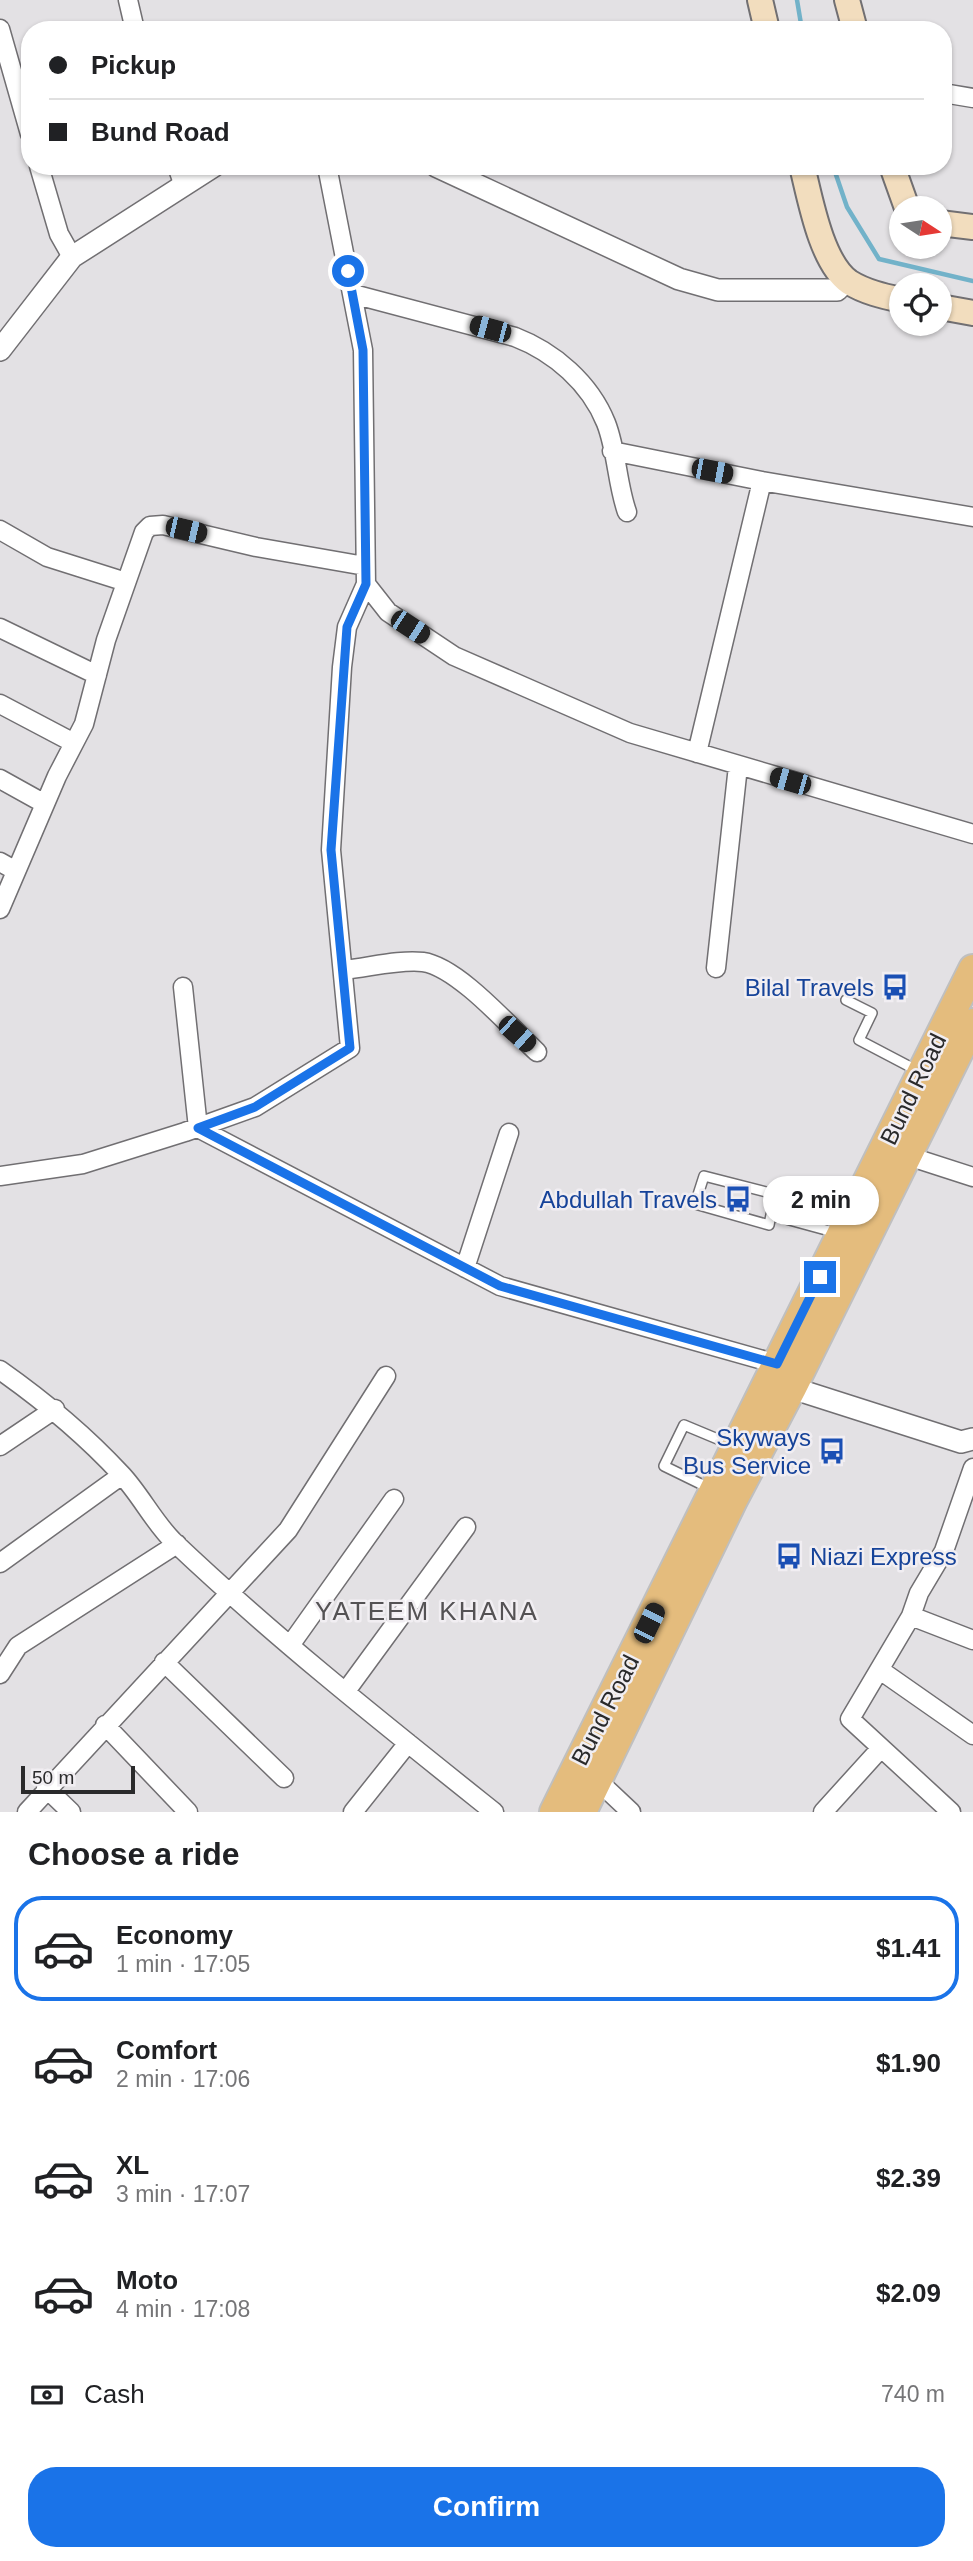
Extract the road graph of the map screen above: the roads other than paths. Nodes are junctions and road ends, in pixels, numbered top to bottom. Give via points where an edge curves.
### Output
1 (128, 0) edge
2 (760, 0) edge
3 (847, 0) edge
4 (133, 21) edge
5 (765, 21) edge
6 (853, 21) edge
7 (0, 29) edge
8 (952, 94) edge
9 (973, 98) edge
10 (21, 102) edge
11 (42, 175) edge
12 (329, 175) edge
13 (455, 175) edge
14 (805, 175) edge
15 (895, 175) edge
16 (181, 176) edge
17 (903, 196) edge
18 (952, 224) edge
19 (973, 227) edge
20 (72, 257) junction
21 (847, 280) junction
22 (353, 294) junction
23 (889, 297) edge
24 (952, 309) edge
25 (973, 313) edge
26 (1, 345) edge
27 (612, 451) junction
28 (762, 481) junction
29 (627, 512) dead end
30 (973, 517) edge
31 (0, 530) edge
32 (365, 566) junction
33 (126, 582) junction
34 (366, 584) junction
35 (0, 628) edge
36 (97, 675) junction
37 (0, 705) edge
38 (74, 743) junction
39 (697, 753) junction
40 (738, 766) junction
41 (0, 779) edge
42 (45, 804) junction
43 (973, 834) edge
44 (0, 862) edge
45 (16, 871) junction
46 (0, 909) edge
47 (716, 968) dead end
48 (973, 969) edge
49 (343, 970) junction
50 (183, 987) dead end
51 (846, 1000) dead end
52 (973, 1023) edge
53 (537, 1052) dead end
54 (921, 1072) junction
55 (198, 1128) junction
56 (509, 1133) dead end
57 (908, 1156) junction
58 (0, 1176) edge
59 (973, 1177) edge
60 (771, 1215) junction
61 (853, 1237) junction
62 (465, 1268) junction
63 (777, 1364) junction
64 (0, 1370) edge
65 (386, 1376) dead end
66 (792, 1388) junction
67 (55, 1409) junction
68 (973, 1440) edge
69 (0, 1446) edge
70 (736, 1447) junction
71 (973, 1468) edge
72 (122, 1475) junction
73 (723, 1495) junction
74 (394, 1499) dead end
75 (968, 1507) edge
76 (466, 1527) dead end
77 (177, 1544) junction
78 (0, 1563) edge
79 (229, 1591) junction
80 (911, 1616) junction
81 (973, 1640) edge
82 (291, 1644) junction
83 (164, 1662) junction
84 (880, 1670) junction
85 (0, 1674) edge
86 (346, 1691) junction
87 (105, 1725) junction
88 (973, 1735) edge
89 (408, 1743) junction
90 (881, 1748) junction
91 (284, 1778) dead end
92 (597, 1780) junction
93 (46, 1788) junction
94 (27, 1812) edge
95 (71, 1812) edge
96 (188, 1812) edge
97 (353, 1812) edge
98 (494, 1812) edge
99 (554, 1812) edge
100 (582, 1812) edge
101 (631, 1812) edge
102 (823, 1812) edge
103 (951, 1812) edge

1 - 4 street
2 - 5 main road
3 - 6 main road
7 - 10 street
8 - 9 street
11 - 20 street via 59,234
12 - 22 street
13 - 21 street via 679,279 718,290 837,290
14 - 21 main road via 823,240
15 - 17 main road
16 - 20 street
18 - 19 main road
20 - 26 street
21 - 23 main road
22 - 27 street via 539,346 585,391 606,423
22 - 32 street via 363,350
24 - 25 main road
27 - 28 street
27 - 29 street
28 - 30 street
28 - 39 street
31 - 33 street via 47,557
32 - 33 street via 163,525 150,526 144,532
32 - 34 street
33 - 36 street
34 - 39 street via 388,612 454,656 630,733
34 - 49 street via 347,627 331,850
35 - 36 street
36 - 38 street
37 - 38 street
38 - 42 street
39 - 40 street
40 - 43 street
40 - 47 street
41 - 42 street
42 - 45 street
44 - 45 street
45 - 46 street
48 - 54 main road, Bund Road
49 - 53 street via 422,962 437,966 459,980
49 - 55 street via 350,1048 255,1107
50 - 55 street
51 - 54 lane via 872,1013 859,1041
52 - 57 main road, Bund Road
54 - 61 main road, Bund Road
55 - 58 street via 83,1164
55 - 62 street
56 - 62 street
57 - 59 street
57 - 61 main road, Bund Road
60 - 60 lane via 769,1225 695,1204 704,1176 778,1195
60 - 61 lane
61 - 63 main road, Bund Road
61 - 66 main road, Bund Road
62 - 63 street via 500,1286
63 - 70 main road, Bund Road
64 - 67 street
65 - 79 street via 288,1530
66 - 68 street via 961,1442
66 - 73 main road, Bund Road
67 - 69 street
67 - 72 street
70 - 73 main road, Bund Road
70 - 73 lane via 684,1425 664,1466
71 - 75 street
72 - 77 street
72 - 78 street
73 - 92 main road, Bund Road
73 - 99 main road, Bund Road
74 - 82 street
75 - 80 street via 919,1593
76 - 86 street
77 - 79 street
77 - 85 street via 18,1646
79 - 82 street
79 - 83 street
80 - 81 street
80 - 84 street
82 - 86 street
83 - 87 street
83 - 91 street
84 - 88 street
84 - 90 street via 850,1719
86 - 89 street
87 - 93 street
87 - 96 street
89 - 97 street
89 - 98 street
90 - 102 street
90 - 103 street
92 - 100 main road, Bund Road
92 - 101 street
93 - 94 street
93 - 95 street

